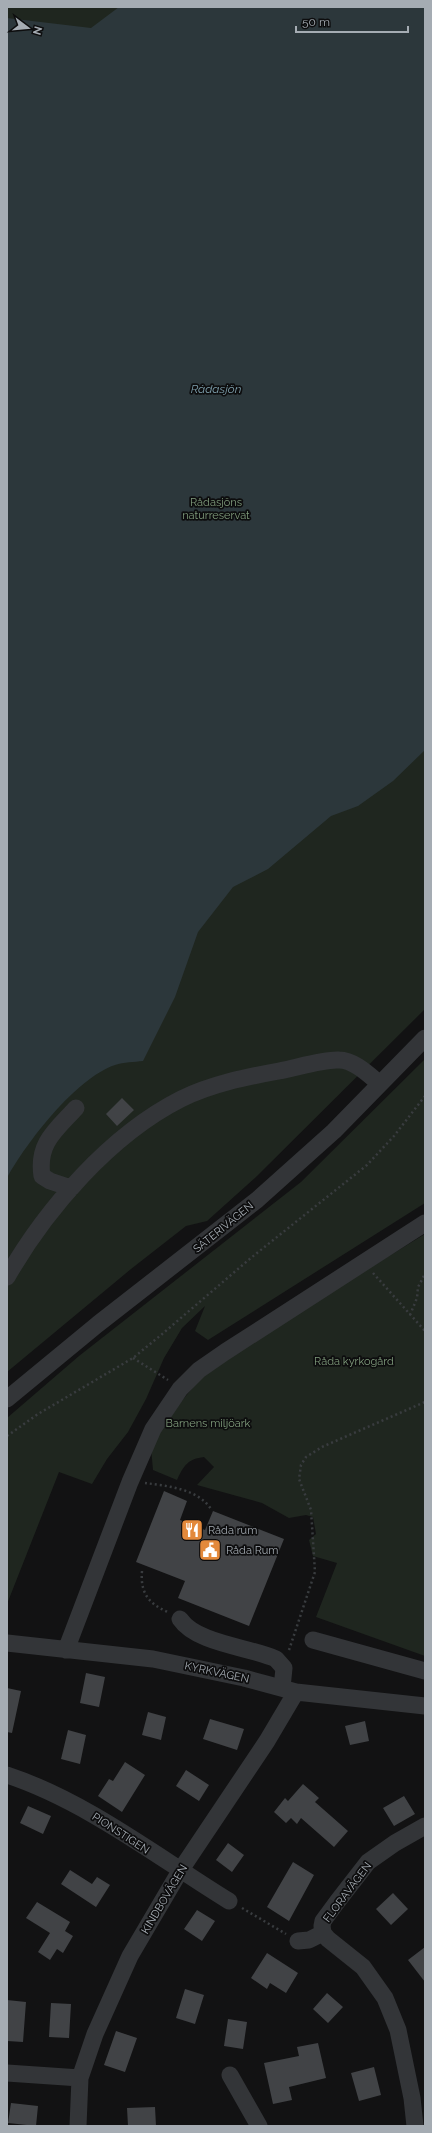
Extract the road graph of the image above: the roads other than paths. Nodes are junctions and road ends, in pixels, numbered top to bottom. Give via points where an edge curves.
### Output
1 (425, 1038) edge
2 (380, 1084) junction
3 (76, 1108) dead end
4 (70, 1188) junction
5 (425, 1223) edge
6 (7, 1277) edge
7 (7, 1399) edge
8 (180, 1619) road end
9 (313, 1640) dead end
10 (7, 1643) edge
11 (66, 1650) junction
12 (425, 1671) edge
13 (289, 1690) junction
14 (425, 1706) edge
15 (7, 1775) edge
16 (425, 1826) edge
17 (180, 1871) junction
18 (229, 1901) road end
19 (323, 1933) junction
20 (298, 1941) road end
21 (7, 2073) edge
22 (230, 2075) dead end
23 (80, 2078) junction
24 (78, 2126) edge
25 (259, 2126) edge
26 (415, 2126) edge

1 - 2 street, SÄTERIVÄGEN
2 - 4 street via 357,1067 339,1060 266,1073 209,1088 181,1099 131,1131
2 - 7 street, SÄTERIVÄGEN via 334,1131 257,1200 98,1324
3 - 4 street via 51,1135 43,1148 40,1163 42,1176
4 - 6 street via 26,1246
5 - 11 street via 218,1356 180,1388 153,1429
8 - 13 street via 193,1631 270,1656 282,1663
9 - 12 street
10 - 11 street, KYRKVÄGEN
11 - 13 street, KYRKVÄGEN via 152,1659
13 - 14 street, KYRKVÄGEN
13 - 17 street, KINDBOVÄGEN via 267,1741
15 - 17 street, PIONSTIGEN via 88,1812
16 - 19 street, FLORAVÄGEN via 368,1862 322,1921
17 - 18 street, PIONSTIGEN
17 - 23 street, KINDBOVÄGEN via 130,1956 98,2028
19 - 20 street via 309,1940
19 - 26 street, FLORAVÄGEN via 363,1967 385,1998 398,2030
21 - 23 street
22 - 25 street
23 - 24 street, KINDBOVÄGEN

